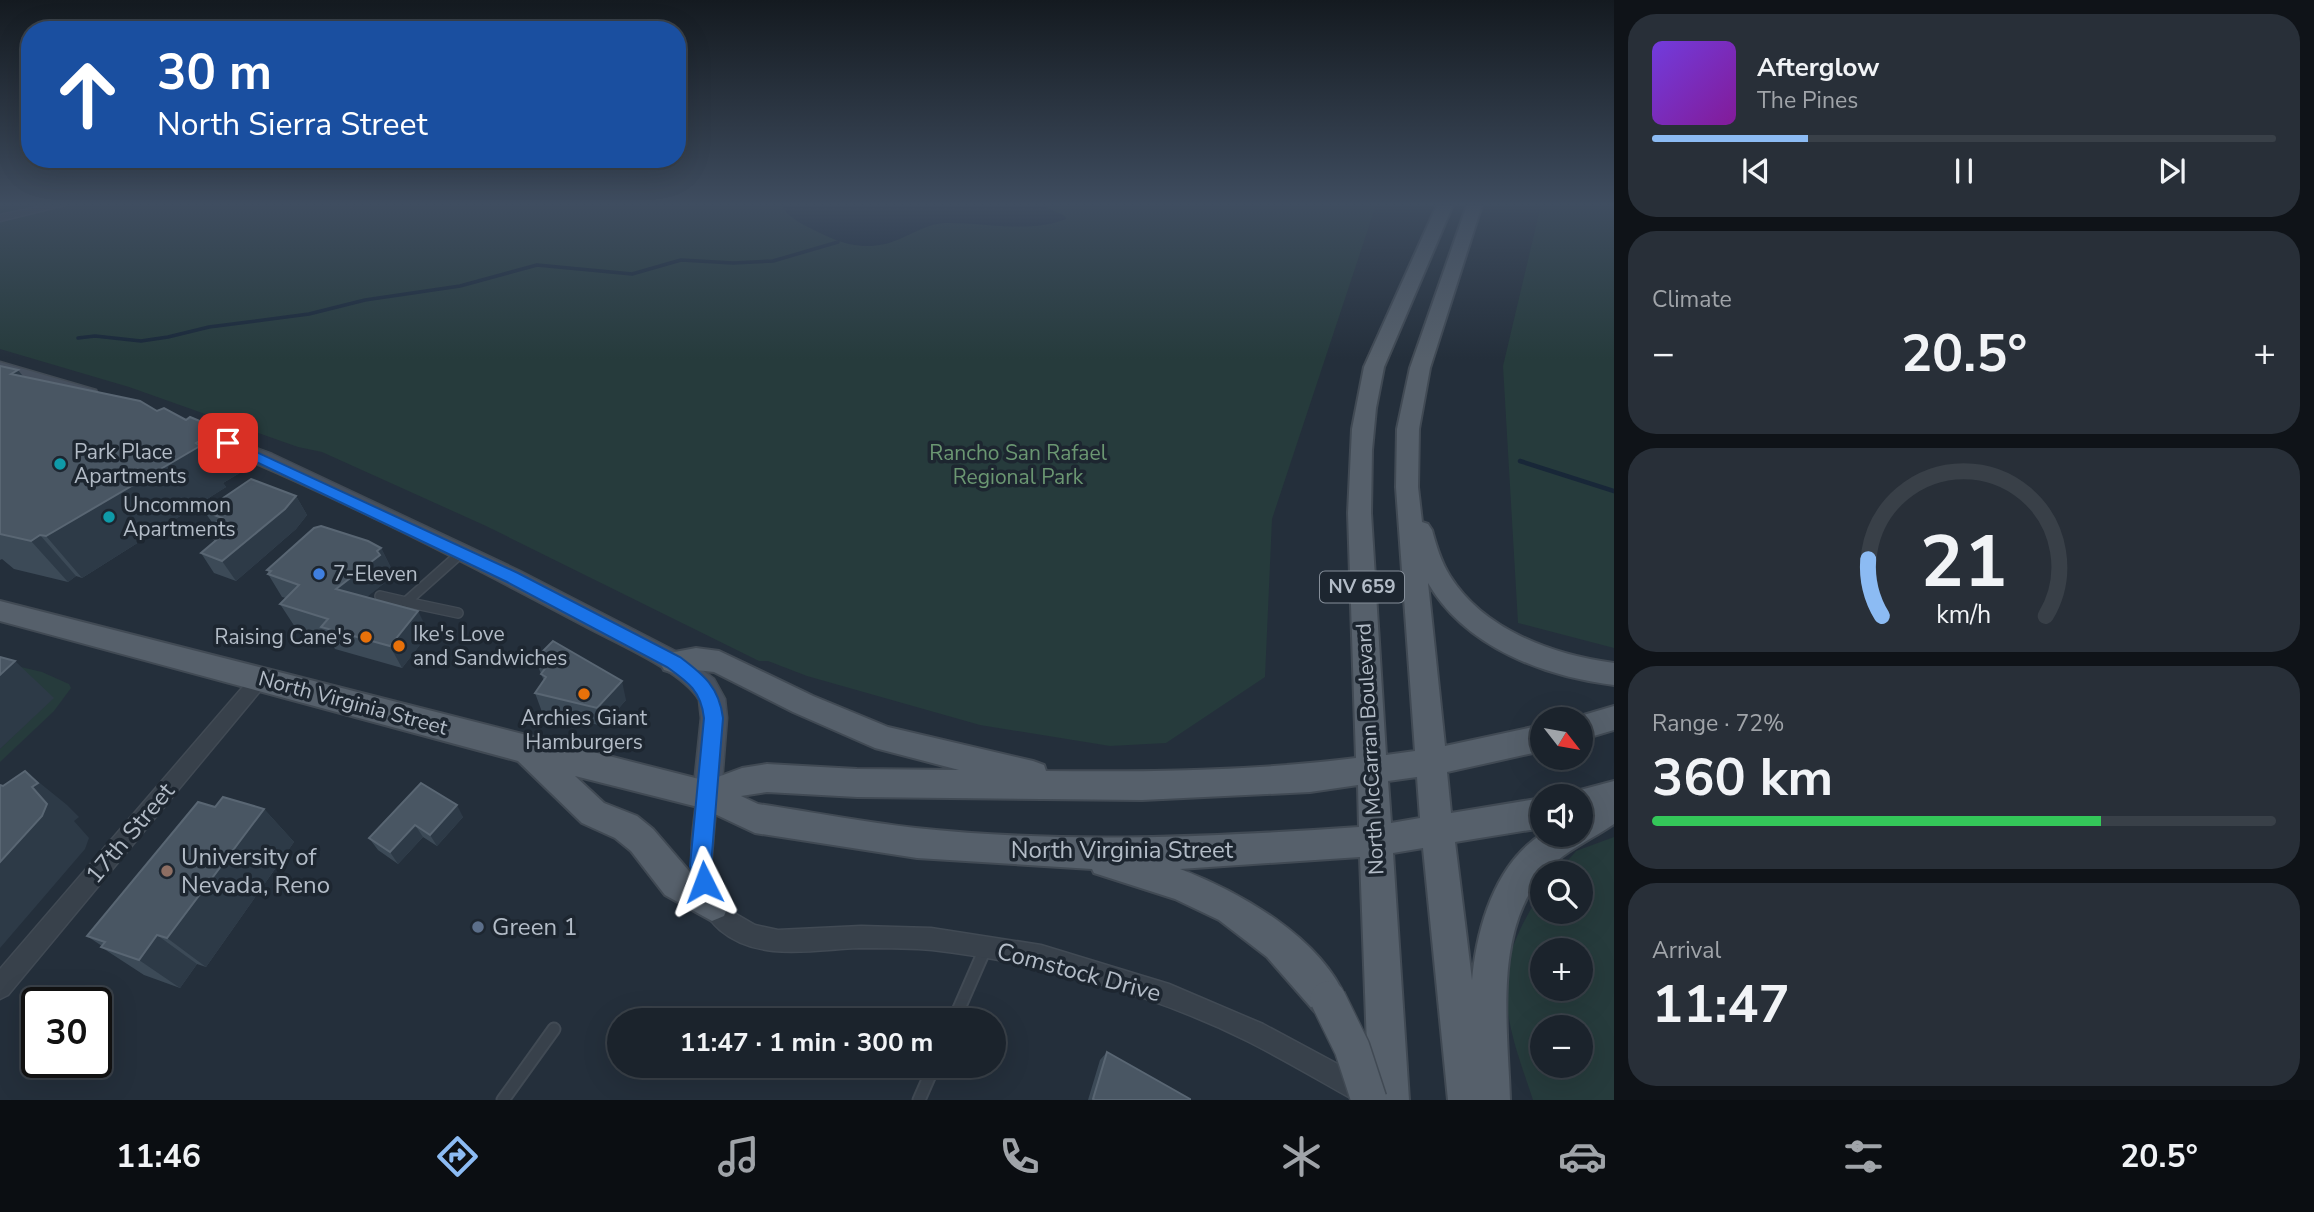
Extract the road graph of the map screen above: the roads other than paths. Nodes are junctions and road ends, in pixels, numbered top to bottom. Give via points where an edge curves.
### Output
1 (1422, 256) edge
2 (1457, 256) edge
3 (0, 367) edge
4 (112, 401) edge
5 (174, 423) edge
6 (1407, 487) junction
7 (461, 553) junction
8 (380, 596) dead end
9 (406, 602) junction
10 (0, 611) edge
11 (458, 613) dead end
12 (674, 662) junction
13 (1614, 674) edge
14 (260, 679) junction
15 (1614, 718) edge
16 (1593, 724) edge
17 (1530, 741) edge
18 (527, 750) junction
19 (1432, 762) junction
20 (1372, 770) junction
21 (1074, 785) junction
22 (1614, 794) edge
23 (707, 795) junction
24 (1593, 800) edge
25 (1614, 806) edge
26 (1530, 815) edge
27 (1593, 820) edge
28 (1437, 830) junction
29 (1374, 841) junction
30 (1552, 847) edge
31 (1072, 853) junction
32 (712, 904) junction
33 (986, 947) junction
34 (0, 987) edge
35 (959, 1008) edge
36 (554, 1029) dead end
37 (929, 1078) edge
38 (1478, 1087) edge
39 (503, 1100) edge
40 (919, 1100) edge
41 (1369, 1100) edge
42 (1377, 1100) edge
43 (1389, 1100) edge

1 - 20 main road, North McCarran Boulevard / NV 659 via 1381,348 1362,424 1359,523
2 - 6 main road, NV 659 via 1420,368 1408,429
3 - 4 main road
5 - 7 main road via 265,458
6 - 13 main road via 1435,572 1463,608 1516,646 1545,659 1579,670
6 - 19 main road, NV 659
7 - 9 lane
7 - 12 main road
8 - 9 lane
9 - 11 lane
10 - 14 main road, North Virginia Street
12 - 21 main road via 719,662 885,739
12 - 23 main road via 705,687 712,699
14 - 18 main road, North Virginia Street
14 - 34 street, 17th Street
15 - 16 main road
17 - 19 main road
18 - 23 main road, North Virginia Street
18 - 32 main road via 593,813 642,839 677,883
19 - 20 main road
19 - 28 main road, NV 659
20 - 21 main road via 1254,782
20 - 29 main road, North McCarran Boulevard / NV 659
21 - 23 main road via 767,778
22 - 24 main road
23 - 31 main road, North Virginia Street via 755,818 819,829 917,843
23 - 32 street via 701,866
25 - 27 main road
26 - 28 main road, North Virginia Street
28 - 29 main road, North Virginia Street
28 - 38 main road, NV 659
29 - 31 main road, North Virginia Street via 1206,853
29 - 43 main road, North McCarran Boulevard / NV 659
30 - 38 main road via 1532,861 1505,909 1490,978
31 - 41 main road, bridge via 1188,887 1251,918 1305,969 1328,999 1363,1074
32 - 33 street, Comstock Drive via 728,922 752,936 778,941 932,939
33 - 35 lane
33 - 42 street, Comstock Drive via 1041,957 1169,996 1255,1032
36 - 39 lane
37 - 40 lane

